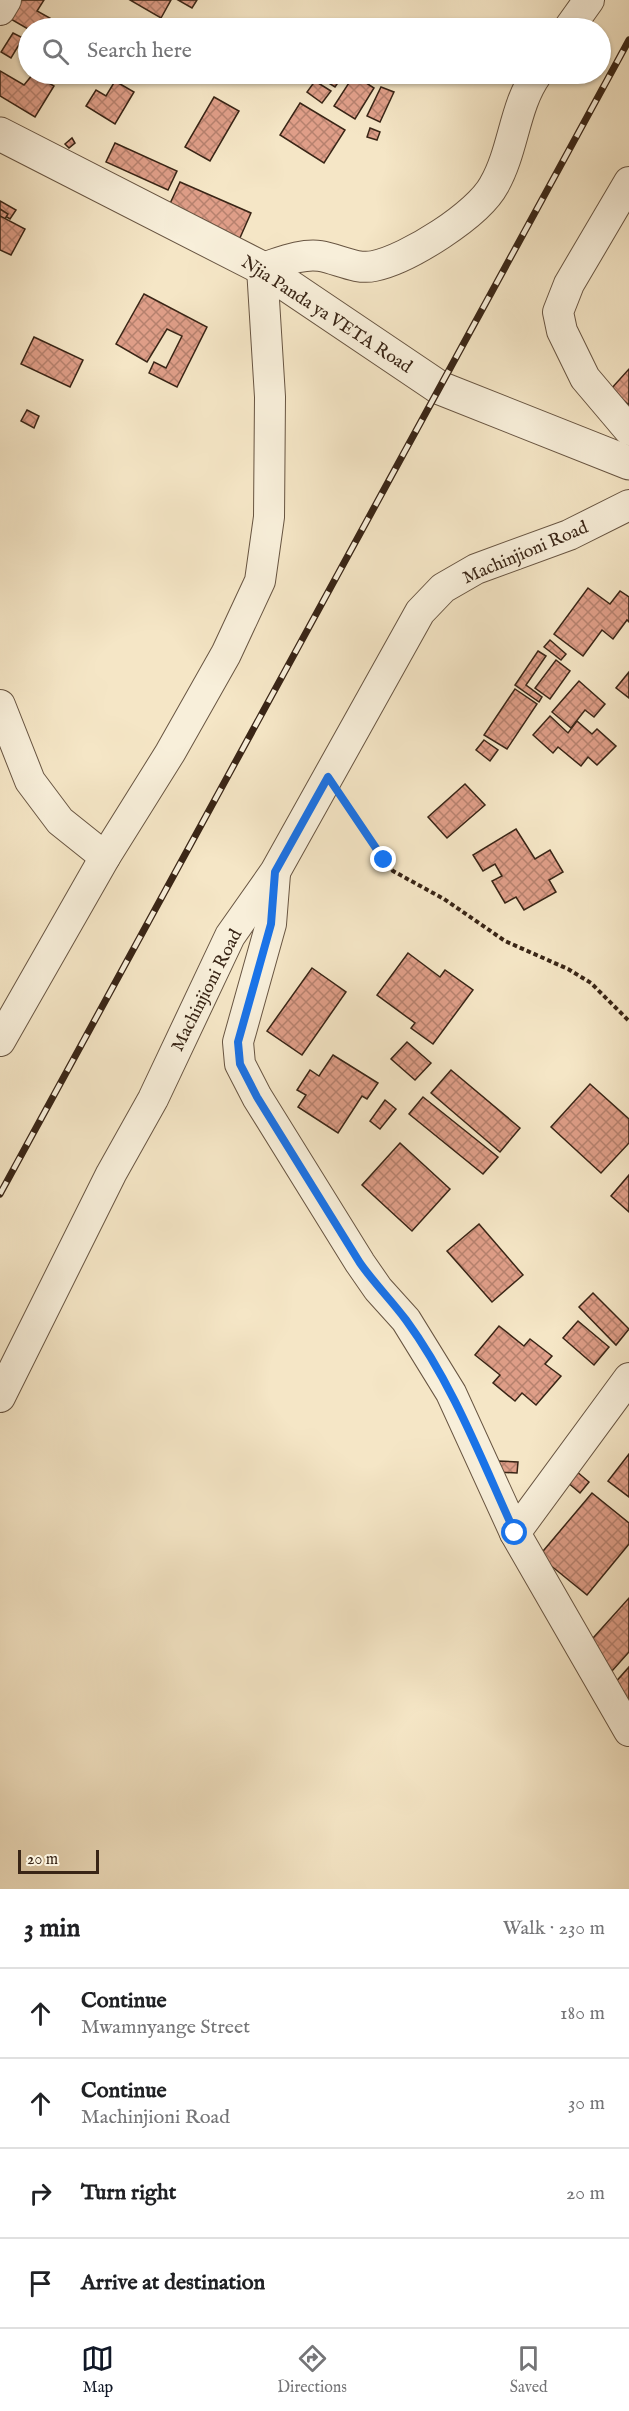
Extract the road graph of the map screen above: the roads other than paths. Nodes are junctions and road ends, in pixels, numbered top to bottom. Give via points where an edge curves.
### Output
1 (6, 0) edge
2 (590, 0) edge
3 (0, 10) edge
4 (576, 18) edge
5 (532, 84) edge
6 (0, 134) edge
7 (629, 182) edge
8 (262, 268) junction
9 (629, 430) edge
10 (629, 463) edge
11 (629, 505) edge
12 (0, 705) edge
13 (105, 857) junction
14 (275, 872) junction
15 (2, 1035) edge
16 (629, 1378) edge
17 (0, 1397) edge
18 (515, 1533) junction
19 (629, 1731) edge

1 - 3 street
2 - 4 street
5 - 8 street via 494,186 449,230 374,266 311,255
6 - 8 street, Njia Panda ya VETA Road
7 - 9 street via 569,284 558,312 562,331 585,378
8 - 10 street, Njia Panda ya VETA Road via 440,388
8 - 13 street via 270,398 270,517 260,581 226,654
11 - 14 street, Machinjioni Road via 569,535 476,569 443,588 420,612
12 - 13 street via 36,790 60,821
13 - 15 street
14 - 17 street, Machinjioni Road via 230,936 153,1099 111,1174
14 - 18 street via 271,924 238,1042 240,1064 360,1263 406,1320 451,1393
16 - 18 street
18 - 19 street

